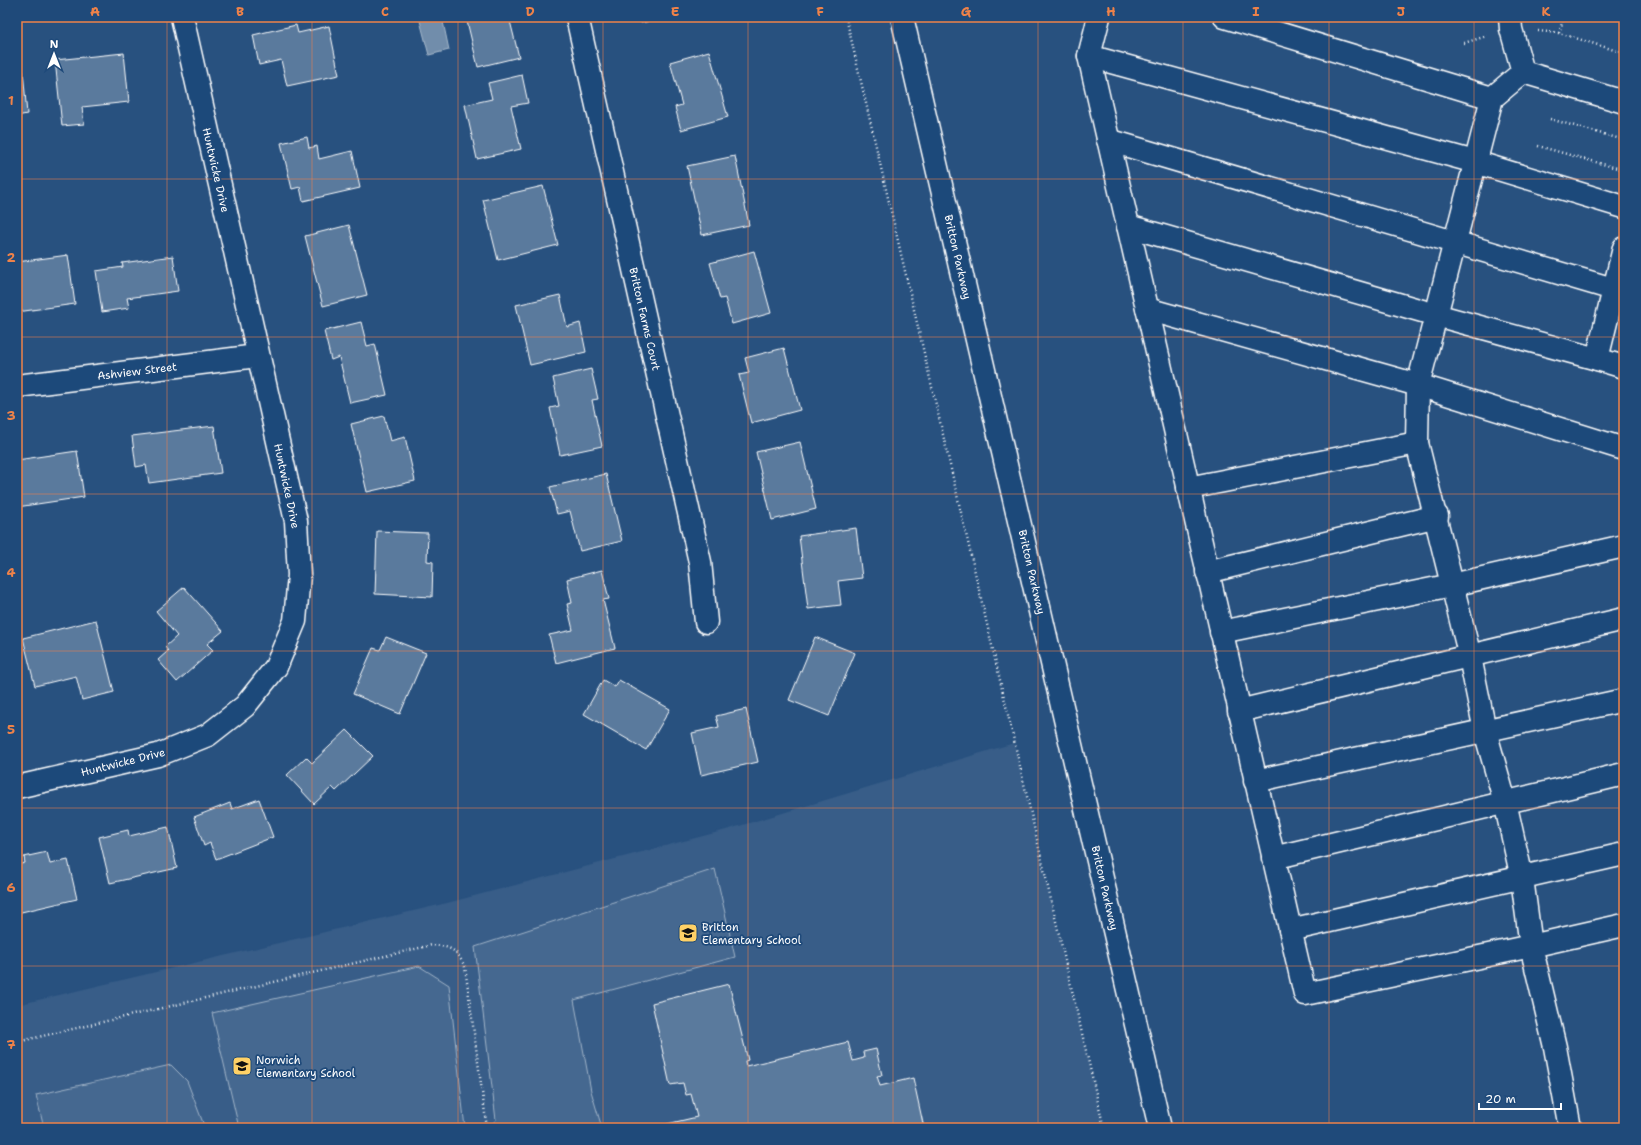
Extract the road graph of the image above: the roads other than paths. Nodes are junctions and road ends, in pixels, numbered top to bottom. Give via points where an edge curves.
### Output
1 (182, 17) edge
2 (577, 17) edge
3 (902, 17) edge
4 (1100, 17) edge
5 (1226, 17) edge
6 (1510, 17) edge
7 (1088, 56) junction
8 (1523, 72) junction
9 (1492, 98) junction
10 (1624, 102) edge
11 (1108, 140) junction
12 (1475, 162) junction
13 (1624, 207) edge
14 (1128, 226) junction
15 (1455, 241) junction
16 (1624, 248) edge
17 (1613, 289) junction
18 (1147, 309) junction
19 (1436, 315) junction
20 (258, 356) junction
21 (1596, 359) junction
22 (1624, 367) edge
23 (17, 386) edge
24 (1418, 386) junction
25 (1417, 443) junction
26 (1624, 449) edge
27 (1188, 488) junction
28 (1437, 516) junction
29 (1624, 546) edge
30 (1207, 572) junction
31 (1452, 585) junction
32 (1624, 619) edge
33 (706, 622) dead end
34 (1221, 632) junction
35 (1470, 657) junction
36 (1624, 700) edge
37 (1239, 711) junction
38 (1485, 731) junction
39 (1624, 774) edge
40 (1255, 781) junction
41 (17, 788) edge
42 (1505, 802) junction
43 (1624, 854) edge
44 (1273, 858) junction
45 (1522, 878) junction
46 (1624, 925) edge
47 (1290, 930) junction
48 (1531, 946) junction
49 (1160, 1128) edge
50 (1570, 1128) edge

1 - 20 street, Huntwicke Drive
2 - 33 street, Britton Farms Court via 700,562
3 - 49 street, Britton Parkway
4 - 7 street
5 - 9 street
6 - 8 street
7 - 11 street
7 - 12 street
8 - 9 street
8 - 10 street
9 - 12 street
11 - 14 street
11 - 15 street
12 - 13 street
12 - 15 street
14 - 18 street
14 - 19 street
15 - 17 street
15 - 19 street
16 - 17 street
17 - 21 street
18 - 24 street
18 - 27 street
19 - 21 street
19 - 24 street
20 - 23 street, Ashview Street
20 - 41 street, Huntwicke Drive via 296,522 299,576 295,621 276,668 245,706 208,735 158,755
21 - 22 street
24 - 25 street
24 - 26 street
25 - 27 street
25 - 28 street
27 - 30 street
28 - 30 street
28 - 31 street
29 - 31 street
30 - 34 street
31 - 34 street
31 - 35 street
32 - 35 street
34 - 37 street
35 - 37 street
35 - 38 street
36 - 38 street
37 - 40 street
38 - 40 street
38 - 42 street
39 - 42 street
40 - 44 street
42 - 44 street
42 - 45 street
43 - 45 street
44 - 47 street
45 - 47 street
45 - 48 street
46 - 48 street
47 - 48 street via 1304,994
48 - 50 street via 1555,1047

